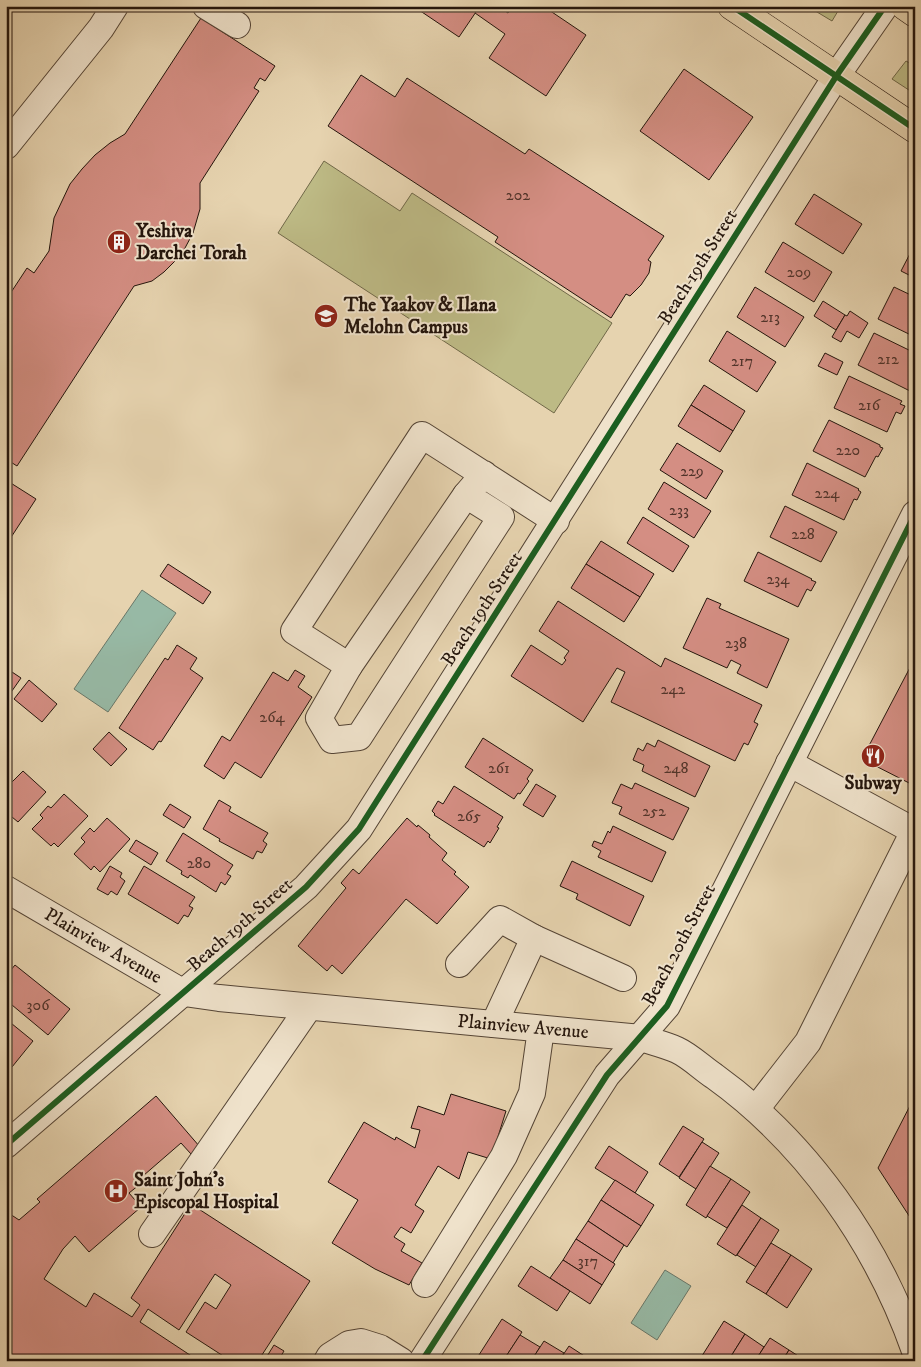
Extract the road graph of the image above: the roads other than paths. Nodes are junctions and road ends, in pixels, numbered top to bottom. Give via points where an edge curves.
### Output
1 (115, 6) edge
2 (206, 6) edge
3 (732, 6) edge
4 (885, 6) edge
5 (905, 6) edge
6 (915, 13) edge
7 (237, 25) dead end
8 (837, 75) junction
9 (915, 128) edge
10 (6, 146) edge
11 (484, 474) junction
12 (466, 495) junction
13 (915, 514) edge
14 (556, 521) junction
15 (349, 666) junction
16 (790, 763) junction
17 (6, 889) edge
18 (534, 938) junction
19 (458, 964) dead end
20 (622, 978) dead end
21 (184, 994) junction
22 (309, 1007) junction
23 (494, 1024) junction
24 (541, 1029) junction
25 (641, 1038) junction
26 (756, 1109) junction
27 (6, 1145) edge
28 (152, 1234) dead end
29 (472, 1284) junction
30 (915, 1350) edge
31 (327, 1361) edge
32 (401, 1361) edge
33 (422, 1361) edge

1 - 10 street
2 - 7 street
3 - 8 main road
4 - 8 street, Beach 19th Street
5 - 6 main road
8 - 9 main road
8 - 14 street, Beach 19th Street
11 - 12 street
11 - 14 street
11 - 15 street via 422,435 294,630
12 - 15 street
12 - 15 street via 501,517 358,737 332,740 319,718
13 - 16 street, Beach 20th Street
14 - 21 street, Beach 19th Street via 359,829 306,887
16 - 25 street, Beach 20th Street via 667,1006
16 - 26 street via 914,831 808,1042
17 - 21 street, Plainview Avenue
18 - 19 street via 500,919
18 - 20 street
18 - 23 street
21 - 22 street, Plainview Avenue
21 - 27 street, Beach 19th Street
22 - 23 street, Plainview Avenue
22 - 28 street
23 - 24 street, Plainview Avenue
24 - 25 street, Plainview Avenue
24 - 29 street via 532,1093 504,1156 432,1274
25 - 26 street, Plainview Avenue via 678,1051
25 - 29 street, Beach 20th Street via 608,1075
26 - 30 street, Plainview Avenue via 808,1162 863,1239
29 - 33 street, Beach 20th Street
31 - 32 street via 349,1344 360,1342 380,1348

